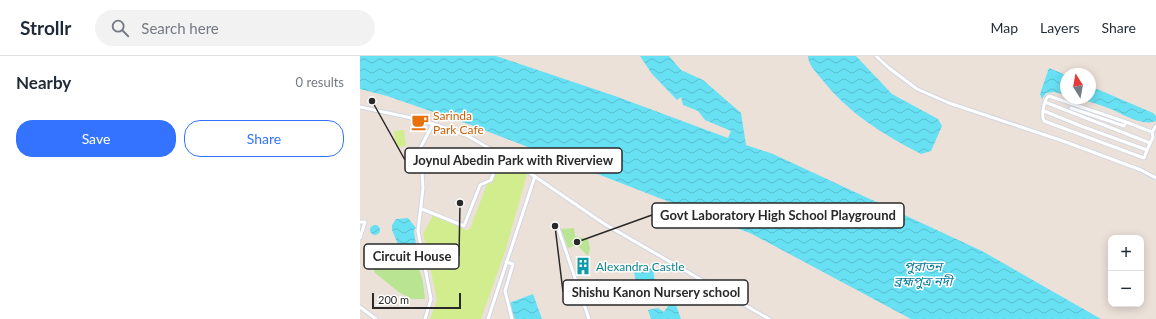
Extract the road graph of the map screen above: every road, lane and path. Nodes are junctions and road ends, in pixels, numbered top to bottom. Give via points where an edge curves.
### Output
1 (876, 56) edge
2 (1045, 102) junction
3 (360, 107) edge
4 (1071, 108) dead end
5 (1044, 111) junction
6 (1126, 122) junction
7 (432, 124) junction
8 (1156, 126) edge
9 (1152, 132) junction
10 (1150, 143) junction
11 (1147, 150) junction
12 (501, 154) junction
13 (535, 176) junction
14 (1156, 178) edge
15 (422, 209) junction
16 (360, 222) edge
17 (558, 228) dead end
18 (360, 238) edge
19 (506, 262) junction
20 (360, 307) edge
21 (376, 319) edge
22 (425, 319) edge
23 (488, 319) edge
24 (512, 319) edge
25 (589, 319) edge
26 (769, 319) edge

1 - 14 street via 917,89 955,106 980,112 1141,170
2 - 5 street
2 - 6 street via 1049,96
2 - 10 street
3 - 7 street
4 - 6 street via 1124,126
5 - 11 street
5 - 11 street via 1044,121 1071,132 1144,158
6 - 9 street
7 - 12 street via 466,135
7 - 15 street via 417,154 422,171
8 - 9 street
9 - 10 street via 1153,138
10 - 11 street
12 - 13 street
12 - 15 street via 492,180 480,184 464,226
13 - 19 street
13 - 26 street via 603,223
15 - 22 street via 418,231 431,299
16 - 18 street via 365,222
17 - 25 street
19 - 23 street
19 - 24 street via 513,264 505,291
20 - 21 street

